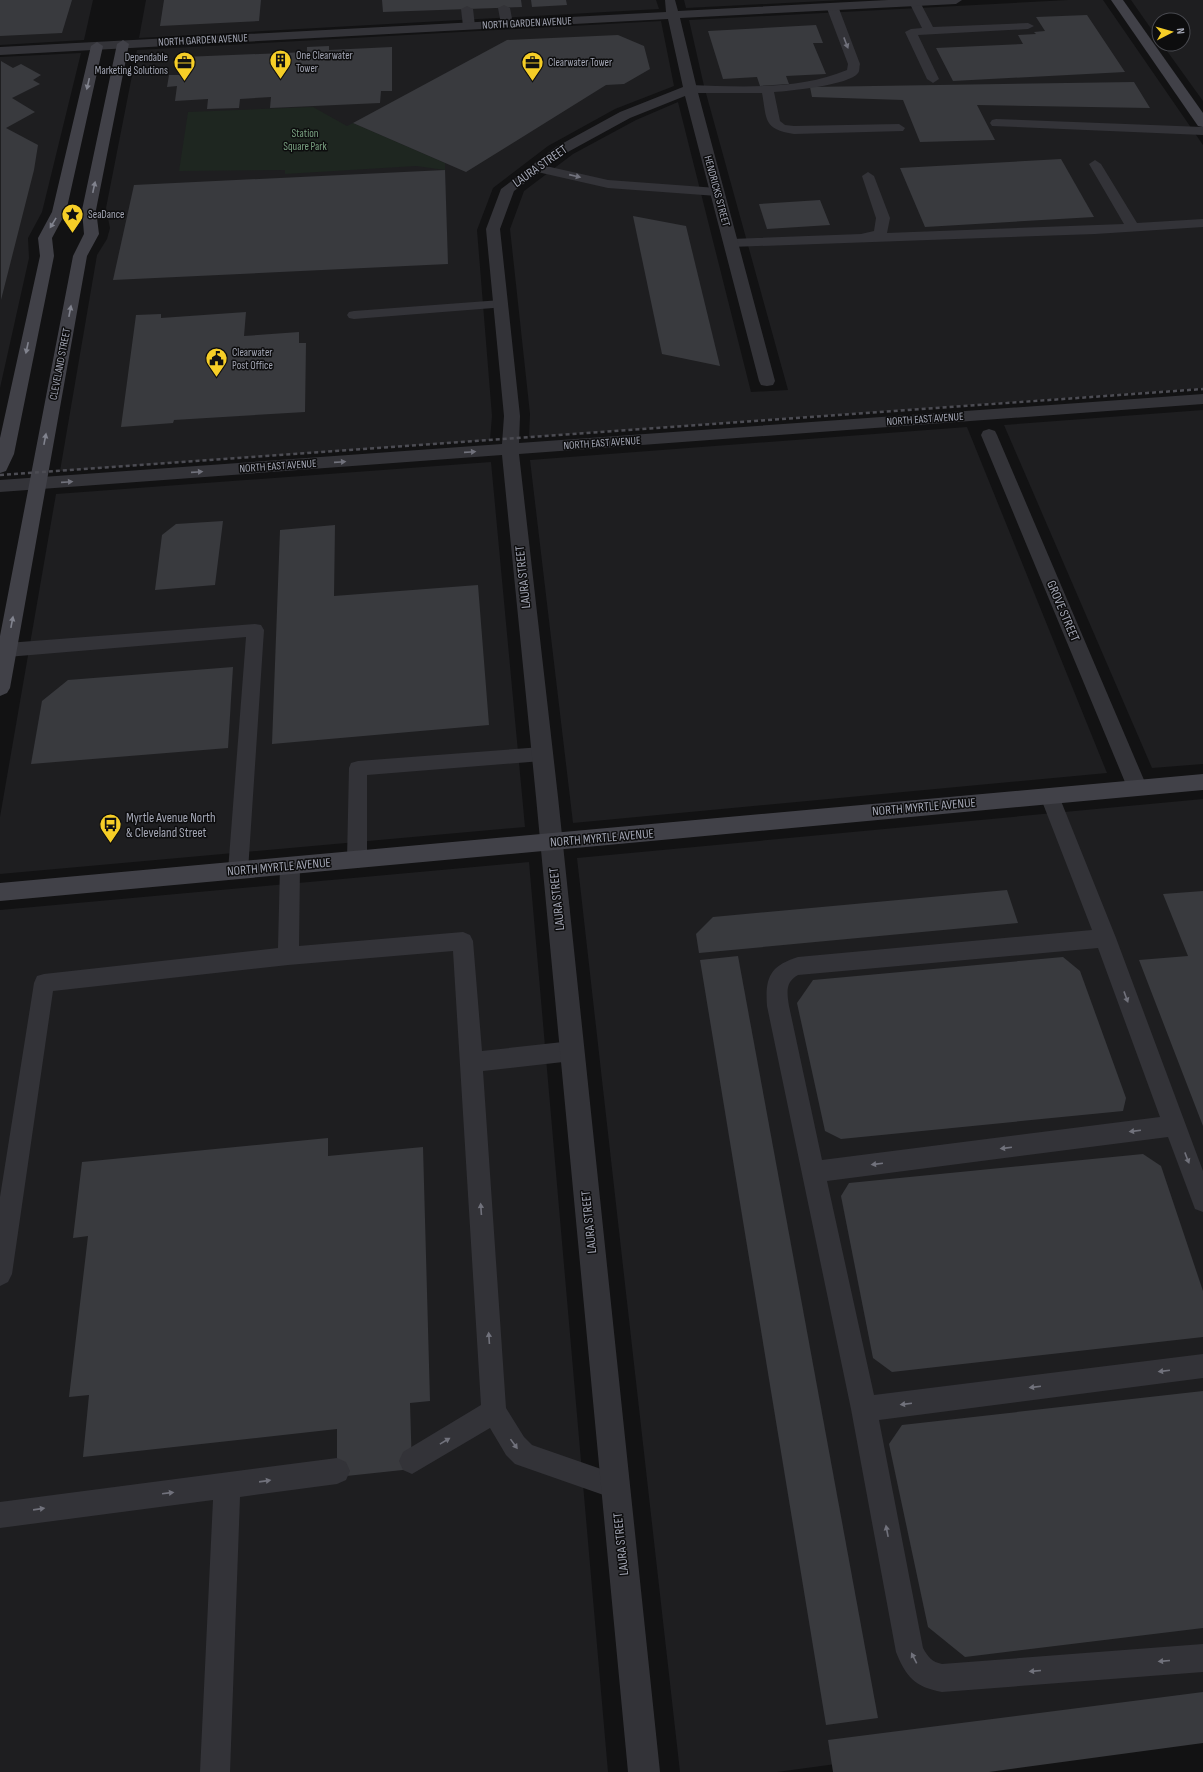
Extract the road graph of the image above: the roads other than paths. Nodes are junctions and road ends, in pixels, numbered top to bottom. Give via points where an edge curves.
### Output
1 (670, 0) edge
2 (956, 0) edge
3 (1117, 0) edge
4 (915, 2) junction
5 (832, 6) junction
6 (504, 8) dead end
7 (467, 9) dead end
8 (674, 14) junction
9 (507, 24) junction
10 (469, 26) junction
11 (1028, 26) dead end
12 (929, 31) junction
13 (123, 44) junction
14 (97, 46) junction
15 (0, 51) edge
16 (933, 79) dead end
17 (690, 89) junction
18 (767, 89) junction
19 (996, 123) dead end
20 (1203, 123) edge
21 (899, 128) dead end
22 (1203, 131) edge
23 (1095, 164) dead end
24 (537, 168) junction
25 (868, 176) dead end
26 (717, 192) junction
27 (1203, 223) edge
28 (1133, 228) junction
29 (861, 238) junction
30 (731, 243) junction
31 (501, 304) junction
32 (354, 315) dead end
33 (767, 381) dead end
34 (1203, 399) edge
35 (989, 436) dead end
36 (510, 450) junction
37 (0, 467) edge
38 (39, 484) junction
39 (0, 486) edge
40 (7, 650) junction
41 (0, 688) edge
42 (542, 754) junction
43 (1203, 782) edge
44 (1136, 787) junction
45 (1050, 796) junction
46 (551, 842) junction
47 (357, 860) junction
48 (290, 866) junction
49 (238, 871) junction
50 (0, 892) edge
51 (1106, 938) junction
52 (288, 956) junction
53 (572, 1051) junction
54 (472, 1062) junction
55 (1174, 1126) junction
56 (814, 1172) junction
57 (1203, 1201) edge
58 (0, 1274) edge
59 (1203, 1366) edge
60 (864, 1409) junction
61 (494, 1411) junction
62 (412, 1461) dead end
63 (337, 1471) dead end
64 (227, 1486) junction
65 (615, 1486) junction
66 (0, 1515) edge
67 (1203, 1658) edge
68 (215, 1772) edge
69 (644, 1772) edge

1 - 8 street, HENDRICKS STREET
2 - 4 street, NORTH GARDEN AVENUE
3 - 20 street
4 - 5 street, NORTH GARDEN AVENUE
4 - 12 lane
5 - 8 street, NORTH GARDEN AVENUE
5 -> 18 lane via 854,64 854,72 843,78
6 - 9 lane
7 - 10 lane
8 - 9 street, NORTH GARDEN AVENUE
8 - 17 street, HENDRICKS STREET
9 - 10 street, NORTH GARDEN AVENUE
10 - 13 street, NORTH GARDEN AVENUE
11 - 12 lane
12 - 16 lane via 911,32
13 - 14 street, NORTH GARDEN AVENUE
38 -> 13 street, CLEVELAND STREET via 43,449 80,256 94,229 89,210
14 - 15 street, NORTH GARDEN AVENUE
14 -> 37 street via 59,212 45,238 47,256 5,454
17 - 18 lane
17 - 24 street, LAURA STREET via 625,114 561,150
17 - 26 street, HENDRICKS STREET
18 - 21 lane via 774,123 781,128
19 - 22 lane
23 - 28 lane
24 -> 26 lane via 608,184
24 - 31 street, LAURA STREET via 508,188 493,229
25 - 29 lane via 883,218 880,233
26 - 30 street, HENDRICKS STREET
27 - 28 lane
28 - 29 lane
29 - 30 lane
30 - 33 street, HENDRICKS STREET
31 - 32 lane
31 - 36 street, LAURA STREET via 512,416
34 - 36 street, NORTH EAST AVENUE
35 - 44 street, GROVE STREET
38 -> 36 street, NORTH EAST AVENUE
36 - 42 street, LAURA STREET
38 - 39 street, NORTH EAST AVENUE
40 -> 38 street, CLEVELAND STREET
40 - 41 street, CLEVELAND STREET
40 - 49 lane via 255,630
42 - 46 street, LAURA STREET
42 - 47 lane via 358,768
43 - 44 street, NORTH MYRTLE AVENUE
44 - 45 street, NORTH MYRTLE AVENUE
45 - 46 street, NORTH MYRTLE AVENUE
45 - 51 lane
46 - 47 street, NORTH MYRTLE AVENUE
46 - 53 street, LAURA STREET
47 - 48 street, NORTH MYRTLE AVENUE
48 - 49 street, NORTH MYRTLE AVENUE
48 - 52 lane
49 - 50 street, NORTH MYRTLE AVENUE
51 -> 55 lane
51 - 56 lane via 786,969 778,980 776,989 778,1006
52 - 54 lane via 463,940
52 - 58 lane via 44,983
53 - 54 lane
53 - 65 street, LAURA STREET
61 -> 54 lane
55 -> 56 lane
55 -> 57 lane
56 - 60 lane
59 -> 60 lane
67 -> 60 lane via 942,1678 928,1676 910,1652
62 -> 61 lane
61 -> 65 lane via 515,1446 524,1455
64 -> 63 lane
66 -> 64 lane
64 - 68 lane
65 - 69 street, LAURA STREET

